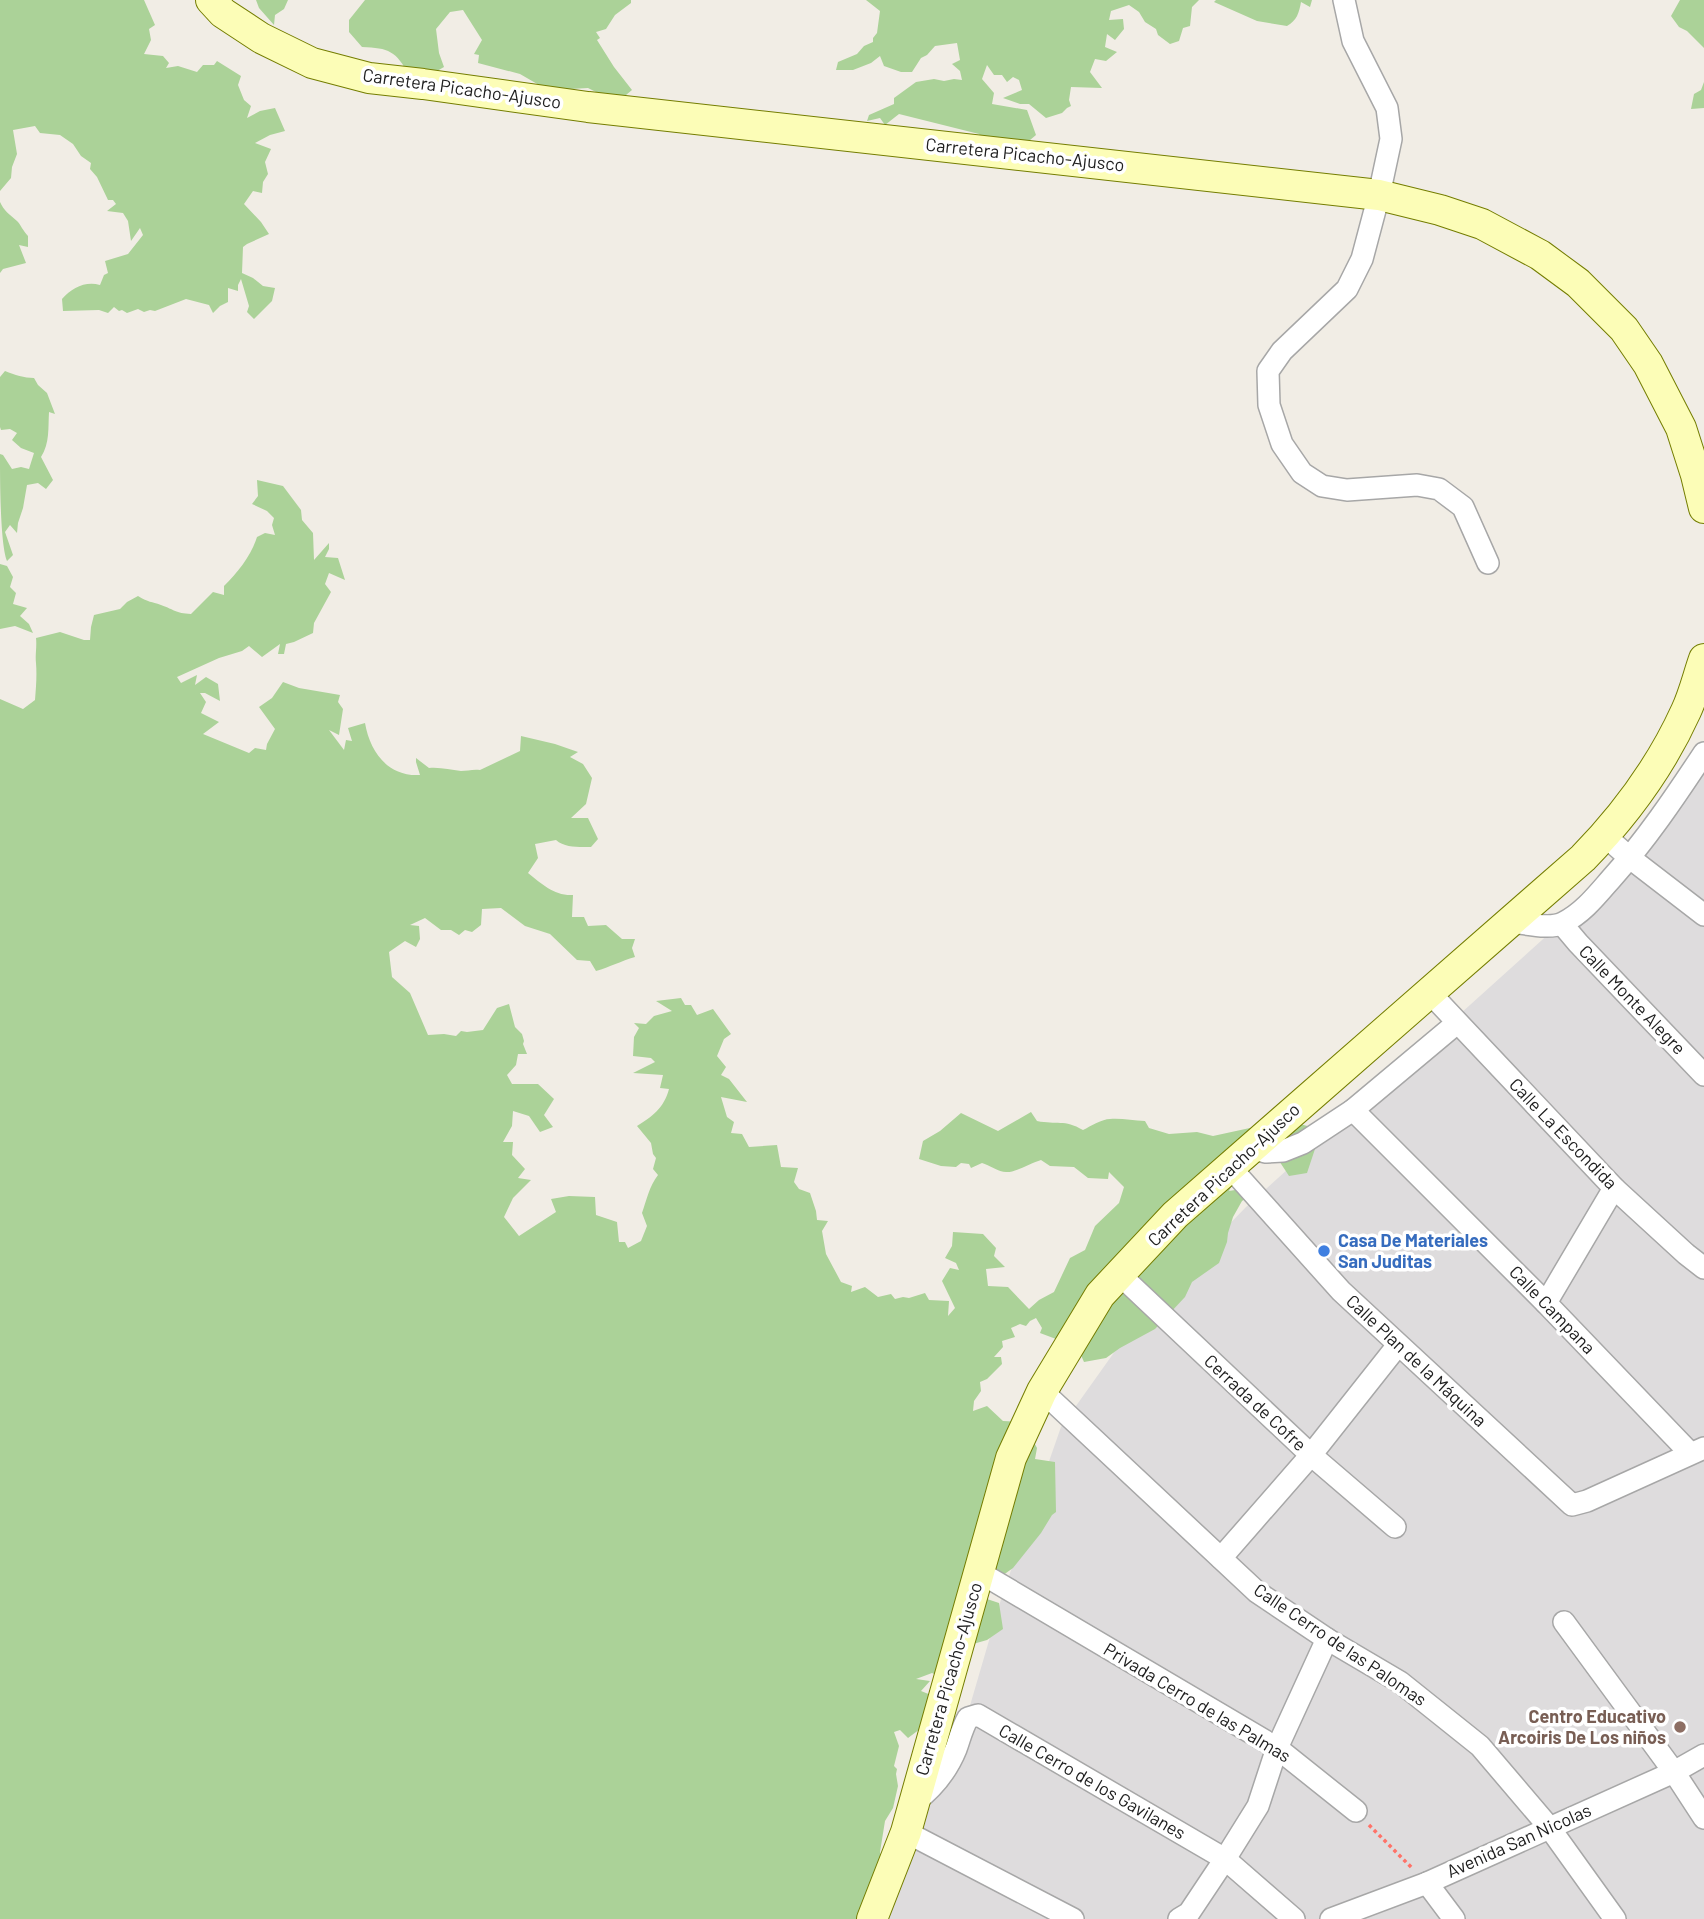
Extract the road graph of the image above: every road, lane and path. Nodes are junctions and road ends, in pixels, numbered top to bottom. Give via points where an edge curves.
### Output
1 (211, 0) edge
2 (1344, 0) edge
3 (1379, 195) junction
4 (1704, 508) edge
5 (1488, 563) dead end
6 (1704, 659) edge
7 (1704, 753) edge
8 (1605, 836) junction
9 (1630, 858) junction
10 (1704, 915) edge
11 (1510, 922) junction
12 (1562, 924) junction
13 (1429, 992) junction
14 (1457, 1023) junction
15 (1704, 1075) edge
16 (1353, 1110) junction
17 (1240, 1157) junction
18 (1614, 1188) junction
19 (1704, 1268) edge
20 (1119, 1274) junction
21 (1546, 1303) junction
22 (1398, 1345) junction
23 (1042, 1391) junction
24 (1697, 1450) edge
25 (1311, 1455) junction
26 (1395, 1527) dead end
27 (1221, 1558) junction
28 (979, 1572) junction
29 (1564, 1622) dead end
30 (1326, 1639) junction
31 (1277, 1748) junction
32 (1704, 1755) edge
33 (1674, 1772) junction
34 (914, 1803) junction
35 (1356, 1811) joint
36 (1704, 1818) edge
37 (1549, 1827) junction
38 (906, 1832) junction
39 (1225, 1859) junction
40 (1427, 1883) junction
41 (880, 1917) edge
42 (1186, 1917) edge
43 (1073, 1919) edge
44 (1294, 1919) edge
45 (1331, 1919) edge
46 (1454, 1919) edge
47 (1615, 1919) edge

1 - 3 main road, Carretera Picacho-Ajusco via 261,38 312,63 369,78 588,107
2 - 3 street via 1353,41 1387,108 1391,139
3 - 4 main road, Carretera Picacho-Ajusco via 1482,224 1540,255 1578,283 1625,329 1648,364 1681,428
3 - 5 street via 1362,259 1347,289 1282,351 1268,371 1269,405 1282,443 1302,473 1322,486 1347,491 1417,485 1439,489 1463,508
6 - 8 main road, Carretera Picacho-Ajusco via 1688,709 1658,766
7 - 9 street
8 - 9 street
8 - 11 main road, Carretera Picacho-Ajusco
9 - 10 street
9 - 12 street via 1591,902
11 - 12 street
11 - 13 main road, Carretera Picacho-Ajusco
12 - 15 street, Calle Monte Alegre
13 - 14 street, Calle La Escondida
13 - 17 main road, Carretera Picacho-Ajusco
14 - 16 street
14 - 18 street, Calle La Escondida
16 - 17 street via 1303,1143
16 - 21 street, Calle Campana
17 - 20 main road, Carretera Picacho-Ajusco
17 - 22 street, Calle Plan de la Máquina via 1341,1291
18 - 19 street, Calle La Escondida
18 - 21 street
20 - 23 main road, Carretera Picacho-Ajusco via 1100,1295
20 - 25 street, Cerrada de Cofre
21 - 24 street, Calle Campana
22 - 24 street, Calle Plan de la Máquina via 1572,1505
22 - 25 street
23 - 27 street, Calle Cerro de las Palomas
23 - 28 main road, Carretera Picacho-Ajusco via 1011,1458
25 - 26 street, Cerrada de Cofre
25 - 27 street
27 - 30 street, Calle Cerro de las Palomas via 1257,1592
28 - 31 street, Privada Cerro de las Palmas
28 - 34 main road, Carretera Picacho-Ajusco
29 - 33 street
30 - 31 street
30 - 37 street, Calle Cerro de las Palomas via 1400,1682 1480,1746
31 - 35 street, Privada Cerro de las Palmas
31 - 39 street via 1258,1806
32 - 33 street, Avenida San Nicolas
33 - 36 street
33 - 37 street, Avenida San Nicolas
34 - 38 main road, Carretera Picacho-Ajusco
34 - 39 street, Calle Cerro de los Gavilanes via 945,1771 968,1718 978,1715
35 - 40 path
37 - 40 street, Avenida San Nicolas
37 - 47 street, Calle Cerro de las Palomas
38 - 41 main road, Carretera Picacho-Ajusco
38 - 43 street
39 - 42 street
39 - 44 street, Calle Cerro de los Gavilanes
40 - 45 street, Avenida San Nicolas
40 - 46 street

